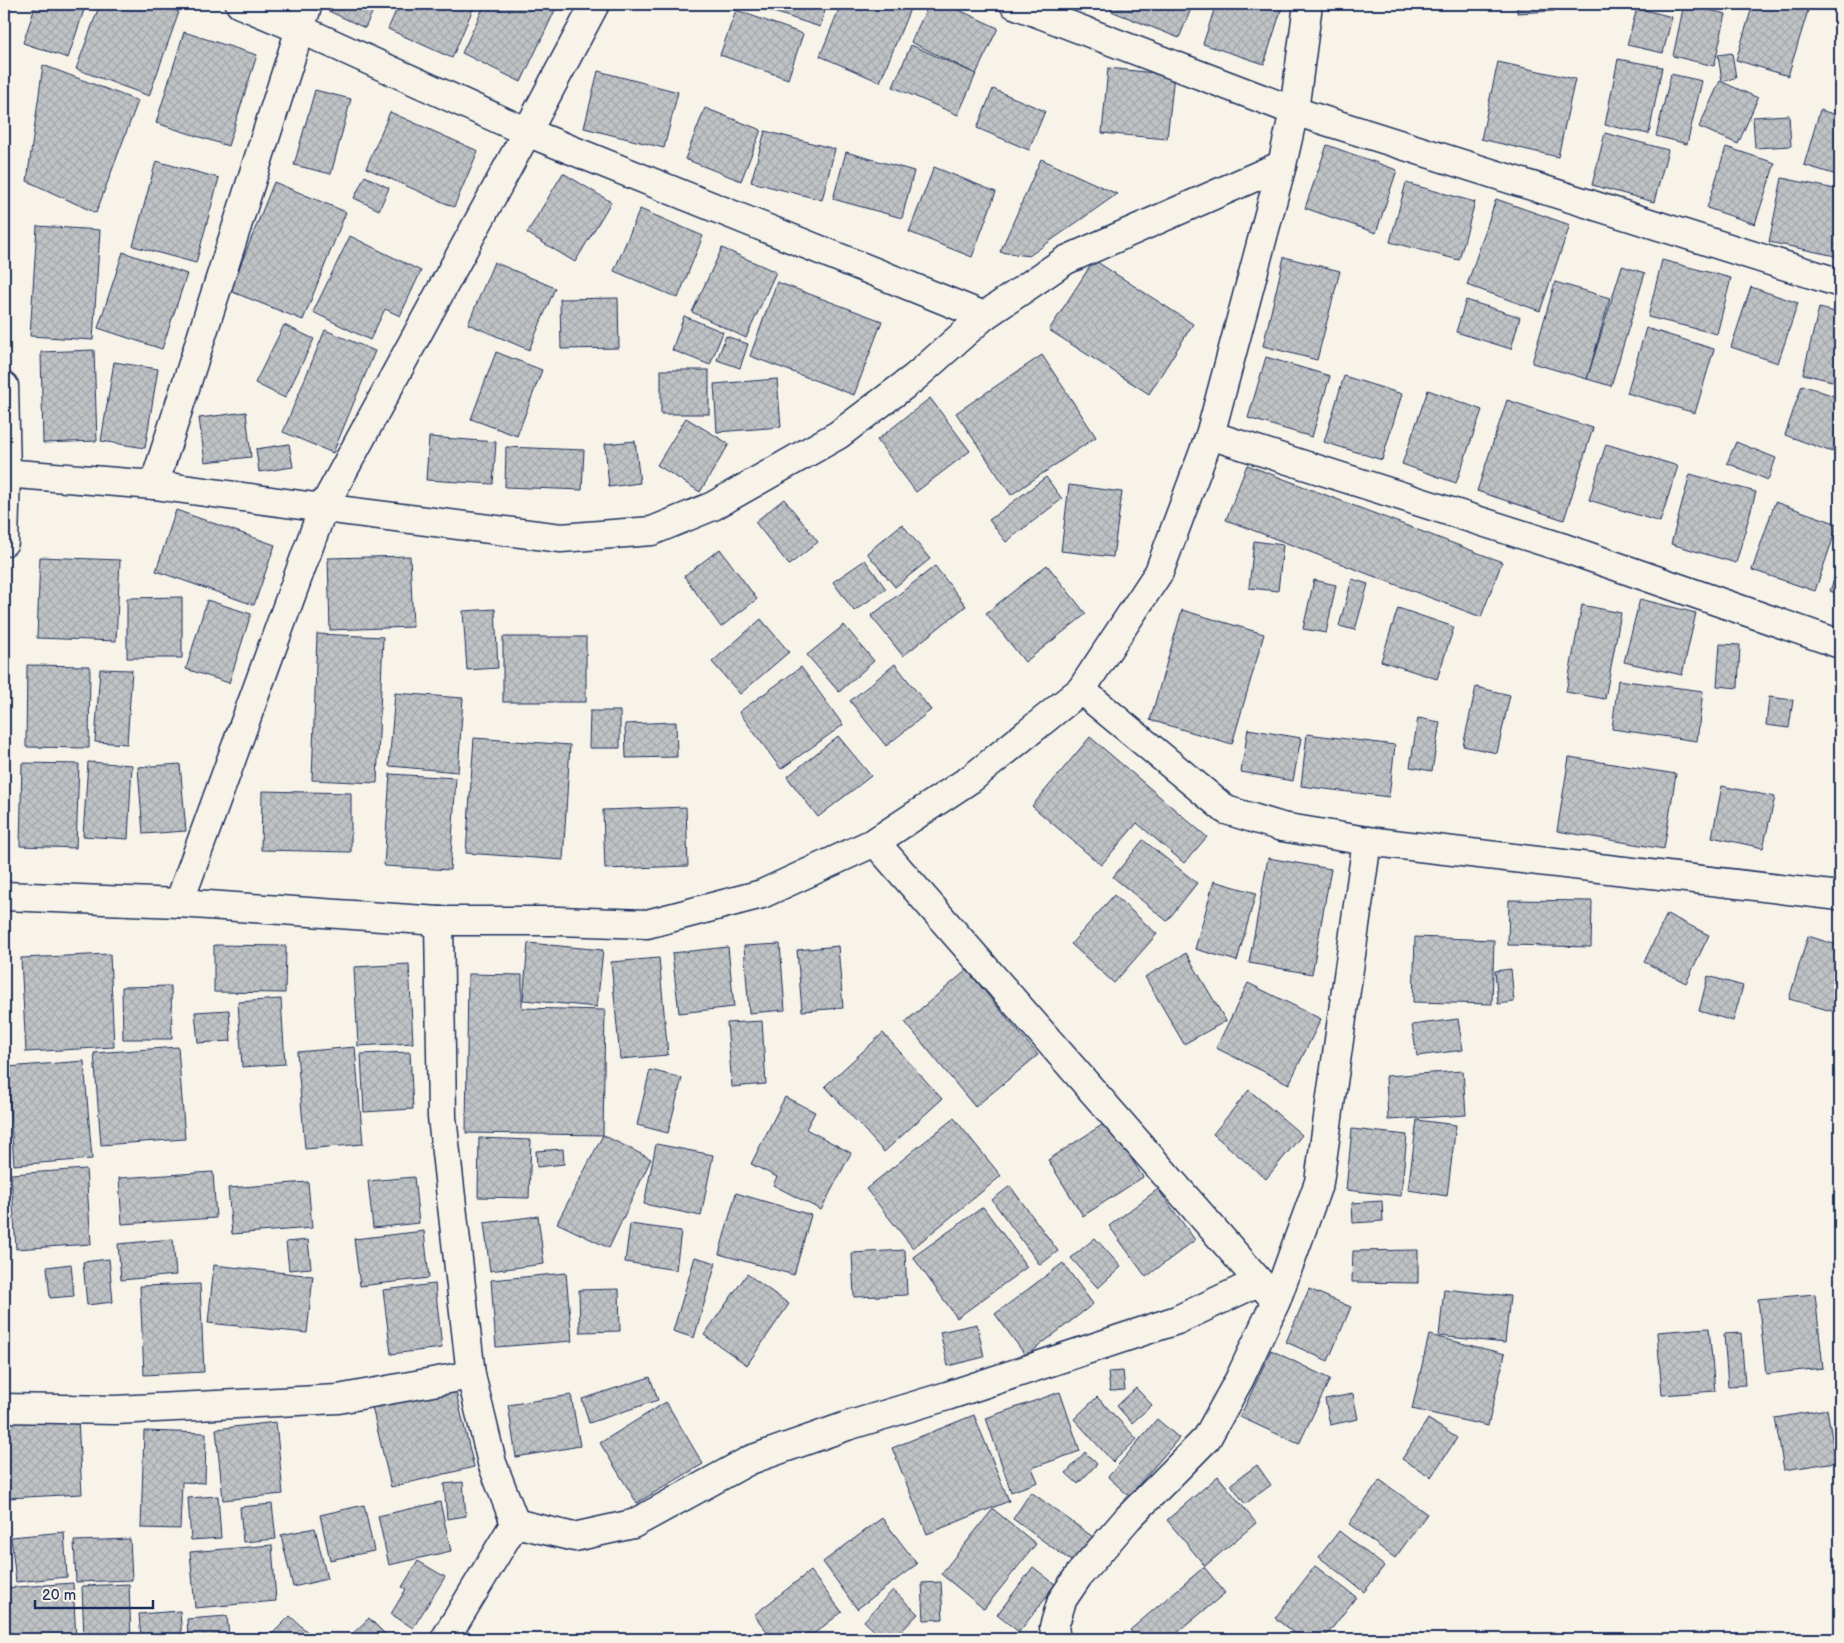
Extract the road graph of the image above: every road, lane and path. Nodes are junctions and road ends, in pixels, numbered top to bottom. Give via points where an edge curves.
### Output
1 (240, 4) edge
2 (595, 4) edge
3 (1014, 4) edge
4 (1308, 4) edge
5 (304, 16) edge
6 (1294, 111) junction
7 (527, 132) junction
8 (1282, 165) junction
9 (1840, 284) edge
10 (984, 316) junction
11 (4, 386) edge
12 (1210, 435) junction
13 (5, 473) edge
14 (154, 485) junction
15 (322, 508) junction
16 (4, 542) edge
17 (1840, 644) edge
18 (1080, 690) junction
19 (1367, 841) junction
20 (875, 842) junction
21 (4, 896) edge
22 (1840, 896) edge
23 (180, 903) junction
24 (439, 921) junction
25 (1267, 1292) junction
26 (472, 1375) junction
27 (4, 1408) edge
28 (515, 1523) junction
29 (445, 1639) edge
30 (1056, 1639) edge

1 - 5 street
2 - 7 street
3 - 6 street
4 - 6 street
5 - 7 street
5 - 14 street
6 - 8 street
6 - 9 street
7 - 10 street
7 - 15 street
8 - 10 street via 1066,260
8 - 12 street
10 - 15 street via 914,378 838,434 713,506 652,531 561,538
11 - 13 street
12 - 17 street via 1562,547
12 - 18 street via 1159,572
13 - 14 street
13 - 16 street
14 - 15 street
15 - 23 street
18 - 19 street via 1226,810 1282,827
18 - 20 street via 972,778
19 - 22 street
19 - 25 street via 1319,1182
20 - 24 street via 762,894 647,924
20 - 25 street
21 - 23 street
23 - 24 street
24 - 26 street via 442,1117
25 - 28 street via 750,1460 633,1524 574,1537
25 - 30 street via 1240,1380 1207,1438 1128,1518 1079,1575 1062,1600 1054,1627
26 - 27 street via 338,1399 115,1410
26 - 28 street via 492,1463
28 - 29 street

